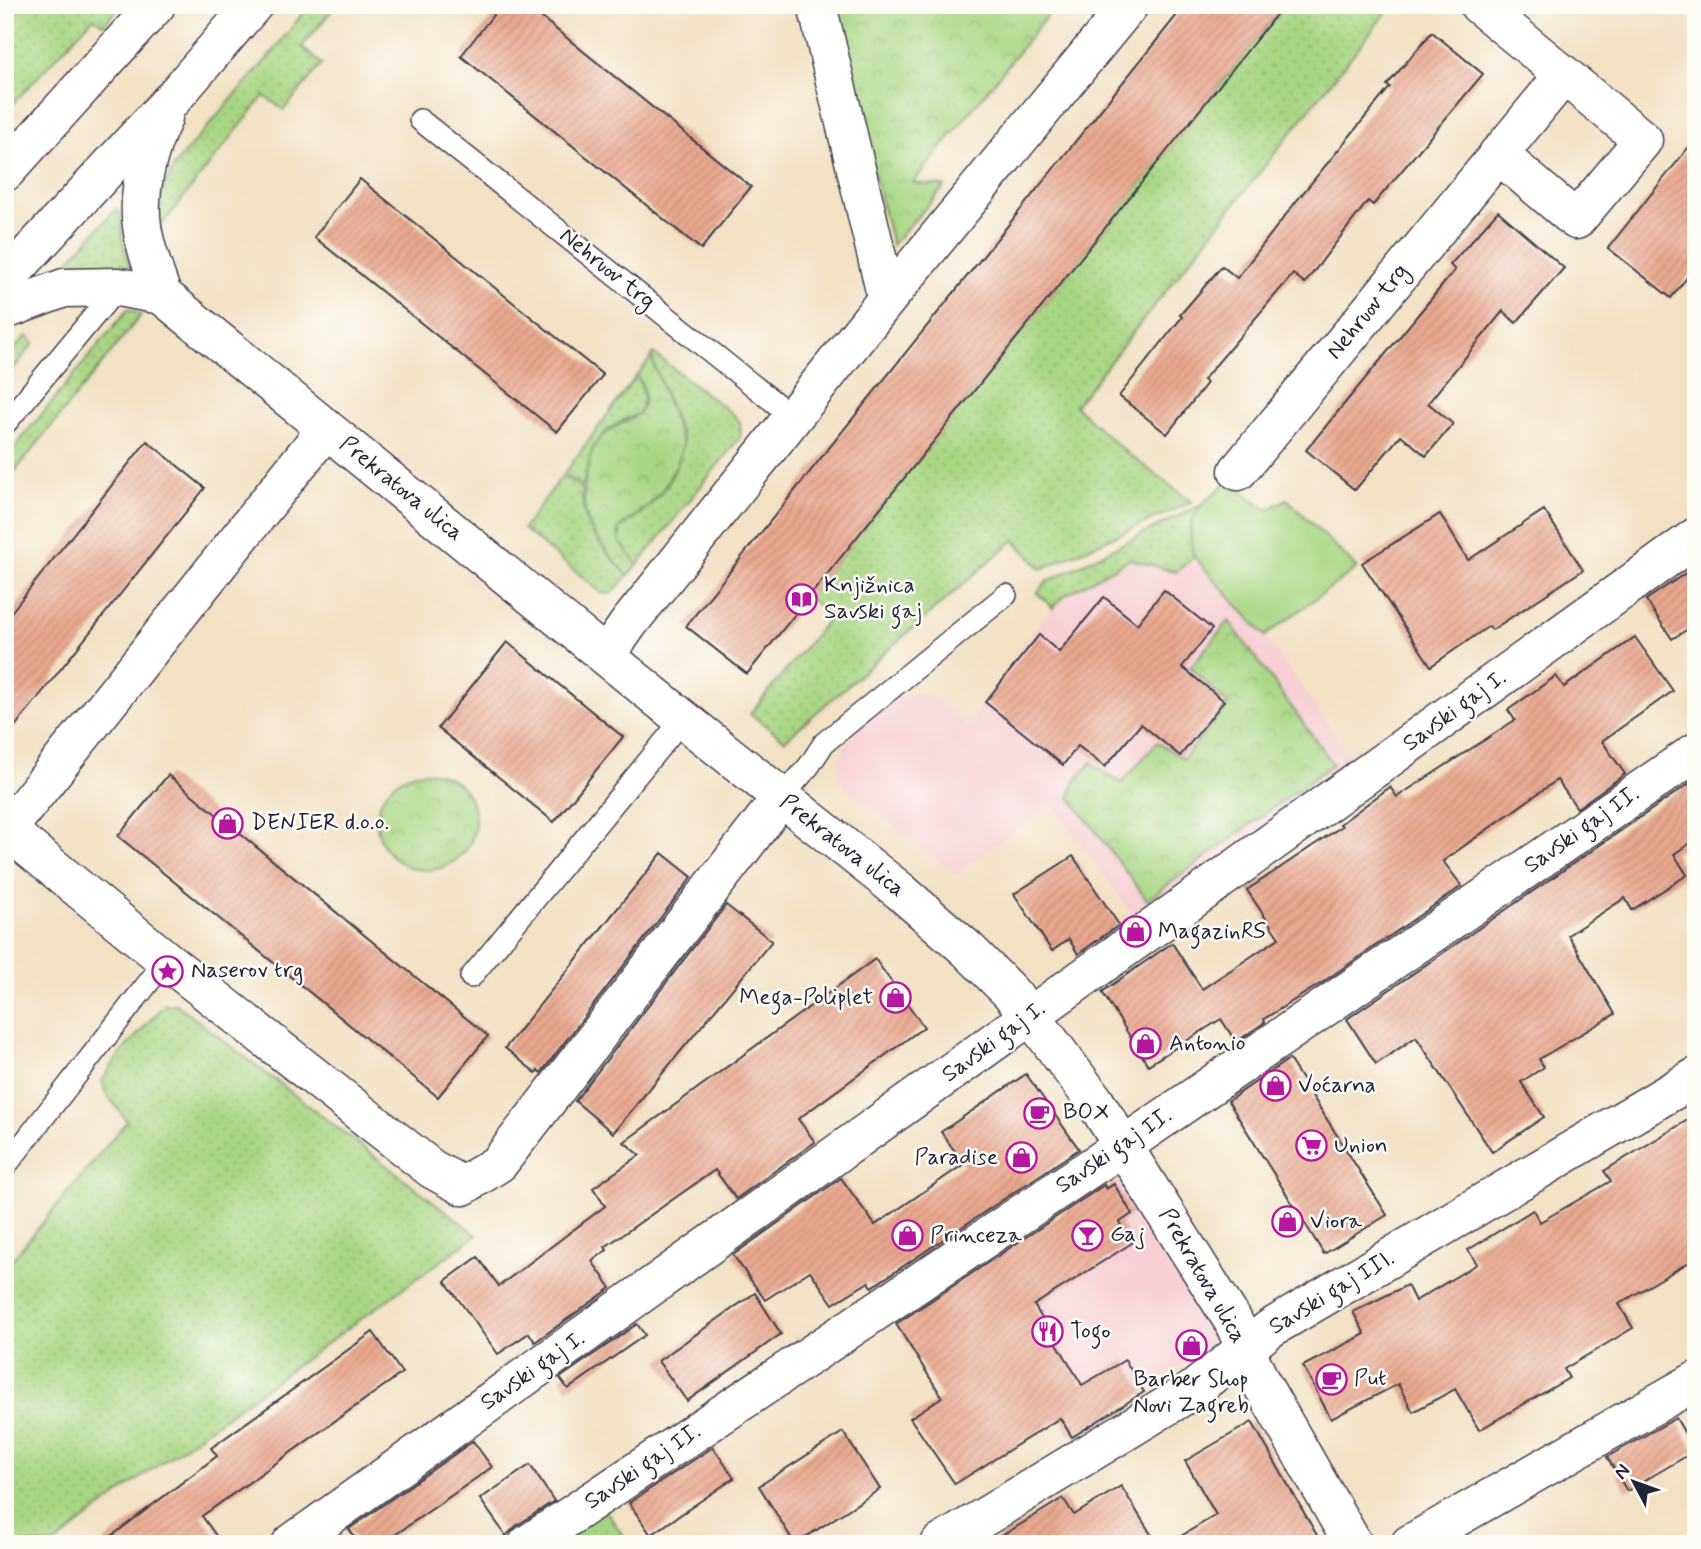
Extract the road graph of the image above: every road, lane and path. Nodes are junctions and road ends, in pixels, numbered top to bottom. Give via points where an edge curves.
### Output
1 (156, 5) edge
2 (253, 5) edge
3 (817, 5) edge
4 (1129, 5) edge
5 (1479, 5) edge
6 (1564, 75) junction
7 (174, 97) junction
8 (420, 120) dead end
9 (1498, 154) junction
10 (5, 172) edge
11 (5, 280) edge
12 (118, 287) junction
13 (162, 295) junction
14 (887, 299) junction
15 (5, 310) edge
16 (794, 418) junction
17 (5, 424) edge
18 (326, 429) junction
19 (1238, 471) dead end
20 (1696, 537) edge
21 (1006, 595) dead end
22 (606, 656) junction
23 (683, 719) junction
24 (1696, 751) edge
25 (781, 798) junction
26 (6, 831) edge
27 (166, 960) junction
28 (471, 976) dead end
29 (1031, 1016) junction
30 (1696, 1077) edge
31 (1123, 1146) junction
32 (5, 1167) edge
33 (1245, 1350) junction
34 (1696, 1381) edge
35 (291, 1544) edge
36 (528, 1544) edge
37 (940, 1544) edge
38 (1353, 1544) edge
39 (1410, 1544) edge

1 - 10 street
2 - 7 street
3 - 14 street
4 - 14 street
5 - 6 street
6 - 9 street, Nehruov trg
6 - 9 street via 1643,141 1576,220
7 - 11 street
7 - 13 street via 147,161 140,213
8 - 16 lane, Nehruov trg
9 - 19 street, Nehruov trg
12 - 13 street
12 - 15 street via 64,288
12 - 17 lane
13 - 18 street, Prekratova ulica
14 - 16 street
16 - 22 street
18 - 22 street, Prekratova ulica
18 - 26 street
20 - 29 street, Savski gaj I.
21 - 25 lane via 824,743
22 - 23 street, Prekratova ulica
23 - 25 street, Prekratova ulica
23 - 28 lane
24 - 31 street, Savski gaj II.
25 - 27 street via 499,1163 463,1186 432,1169
25 - 29 street, Prekratova ulica via 967,949
26 - 27 street
27 - 32 lane
29 - 31 street, Prekratova ulica
29 - 35 street, Savski gaj I.
30 - 33 street, Savski gaj III. via 1271,1328
31 - 33 street, Prekratova ulica via 1233,1321
31 - 36 street, Savski gaj II.
33 - 37 street, Savski gaj III. via 1193,1390
33 - 38 street, Prekratova ulica
34 - 39 street

